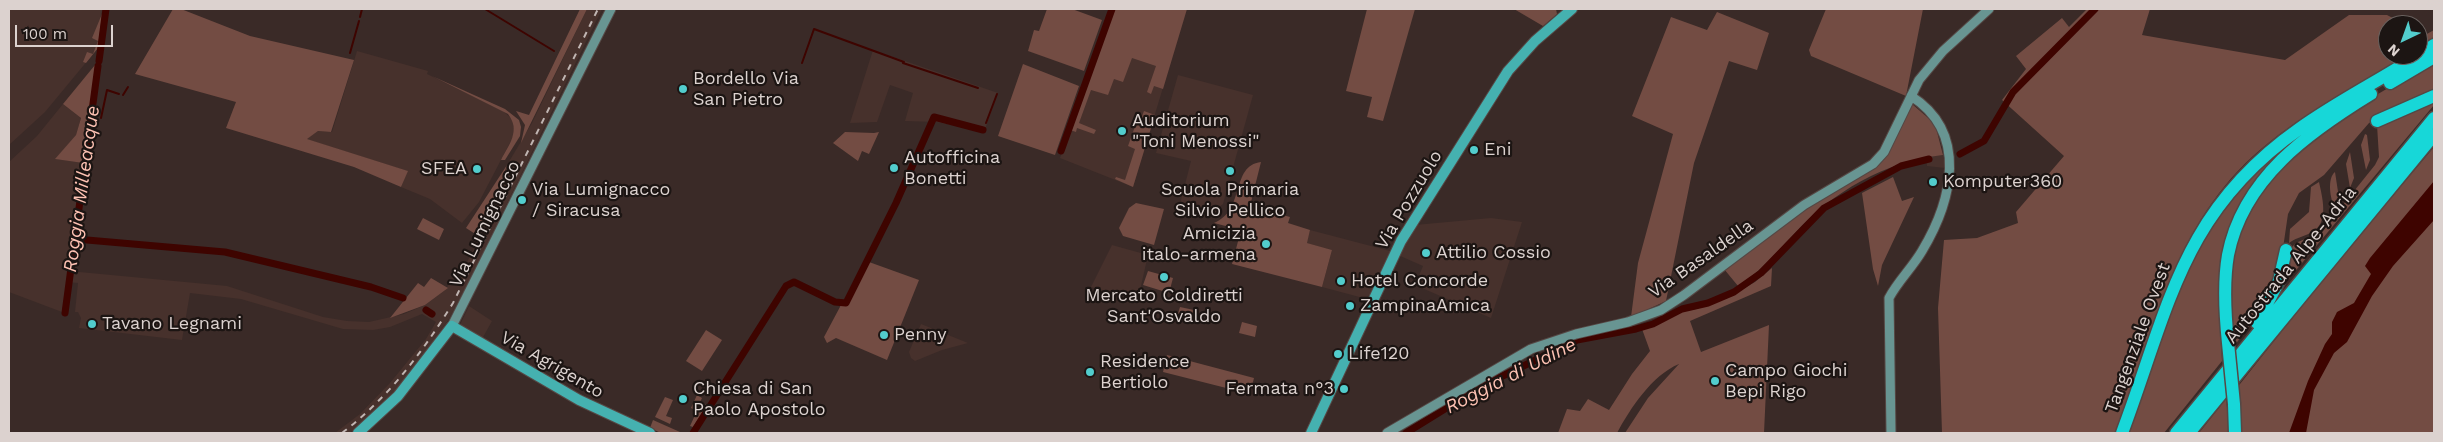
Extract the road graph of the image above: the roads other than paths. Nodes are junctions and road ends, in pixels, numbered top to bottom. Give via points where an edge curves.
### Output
1 (611, 9) edge
2 (1572, 9) edge
3 (1988, 9) edge
4 (2434, 45) edge
5 (2434, 57) edge
6 (1911, 96) junction
7 (2434, 96) edge
8 (2434, 118) edge
9 (2377, 121) dead end
10 (2434, 134) edge
11 (2286, 250) dead end
12 (452, 326) junction
13 (2223, 391) junction
14 (2208, 394) junction
15 (358, 433) edge
16 (650, 433) edge
17 (1311, 433) edge
18 (1387, 433) edge
19 (1892, 433) edge
20 (2122, 433) edge
21 (2176, 433) edge
22 (2189, 433) edge
23 (2196, 433) edge
24 (2235, 433) edge

1 - 12 street, Via Lumignacco
2 - 17 main road, Via Pozzuolo via 1535,41 1508,71 1405,234
3 - 6 street, Via Basaldella via 1938,57 1919,80
4 - 20 highway, Tangenziale Ovest via 2299,129 2250,169 2213,212 2170,294
5 - 24 highway, bridge via 2333,117 2288,153 2254,193 2241,217 2228,255 2225,284
6 - 18 street, Via Basaldella via 1877,161 1804,205 1684,295 1643,317 1531,349
6 - 19 street via 1935,117 1943,130 1951,178 1931,234 1889,298
7 - 9 highway
8 - 14 highway, Autostrada Alpe-Adria
10 - 13 highway, Autostrada Alpe-Adria
11 - 14 highway via 2266,309 2219,371
12 - 15 main road, Via Lumignacco via 398,396
12 - 16 main road, Via Agrigento via 561,390
13 - 22 highway, Autostrada Alpe-Adria
13 - 23 highway via 2218,407
14 - 21 highway, Autostrada Alpe-Adria

